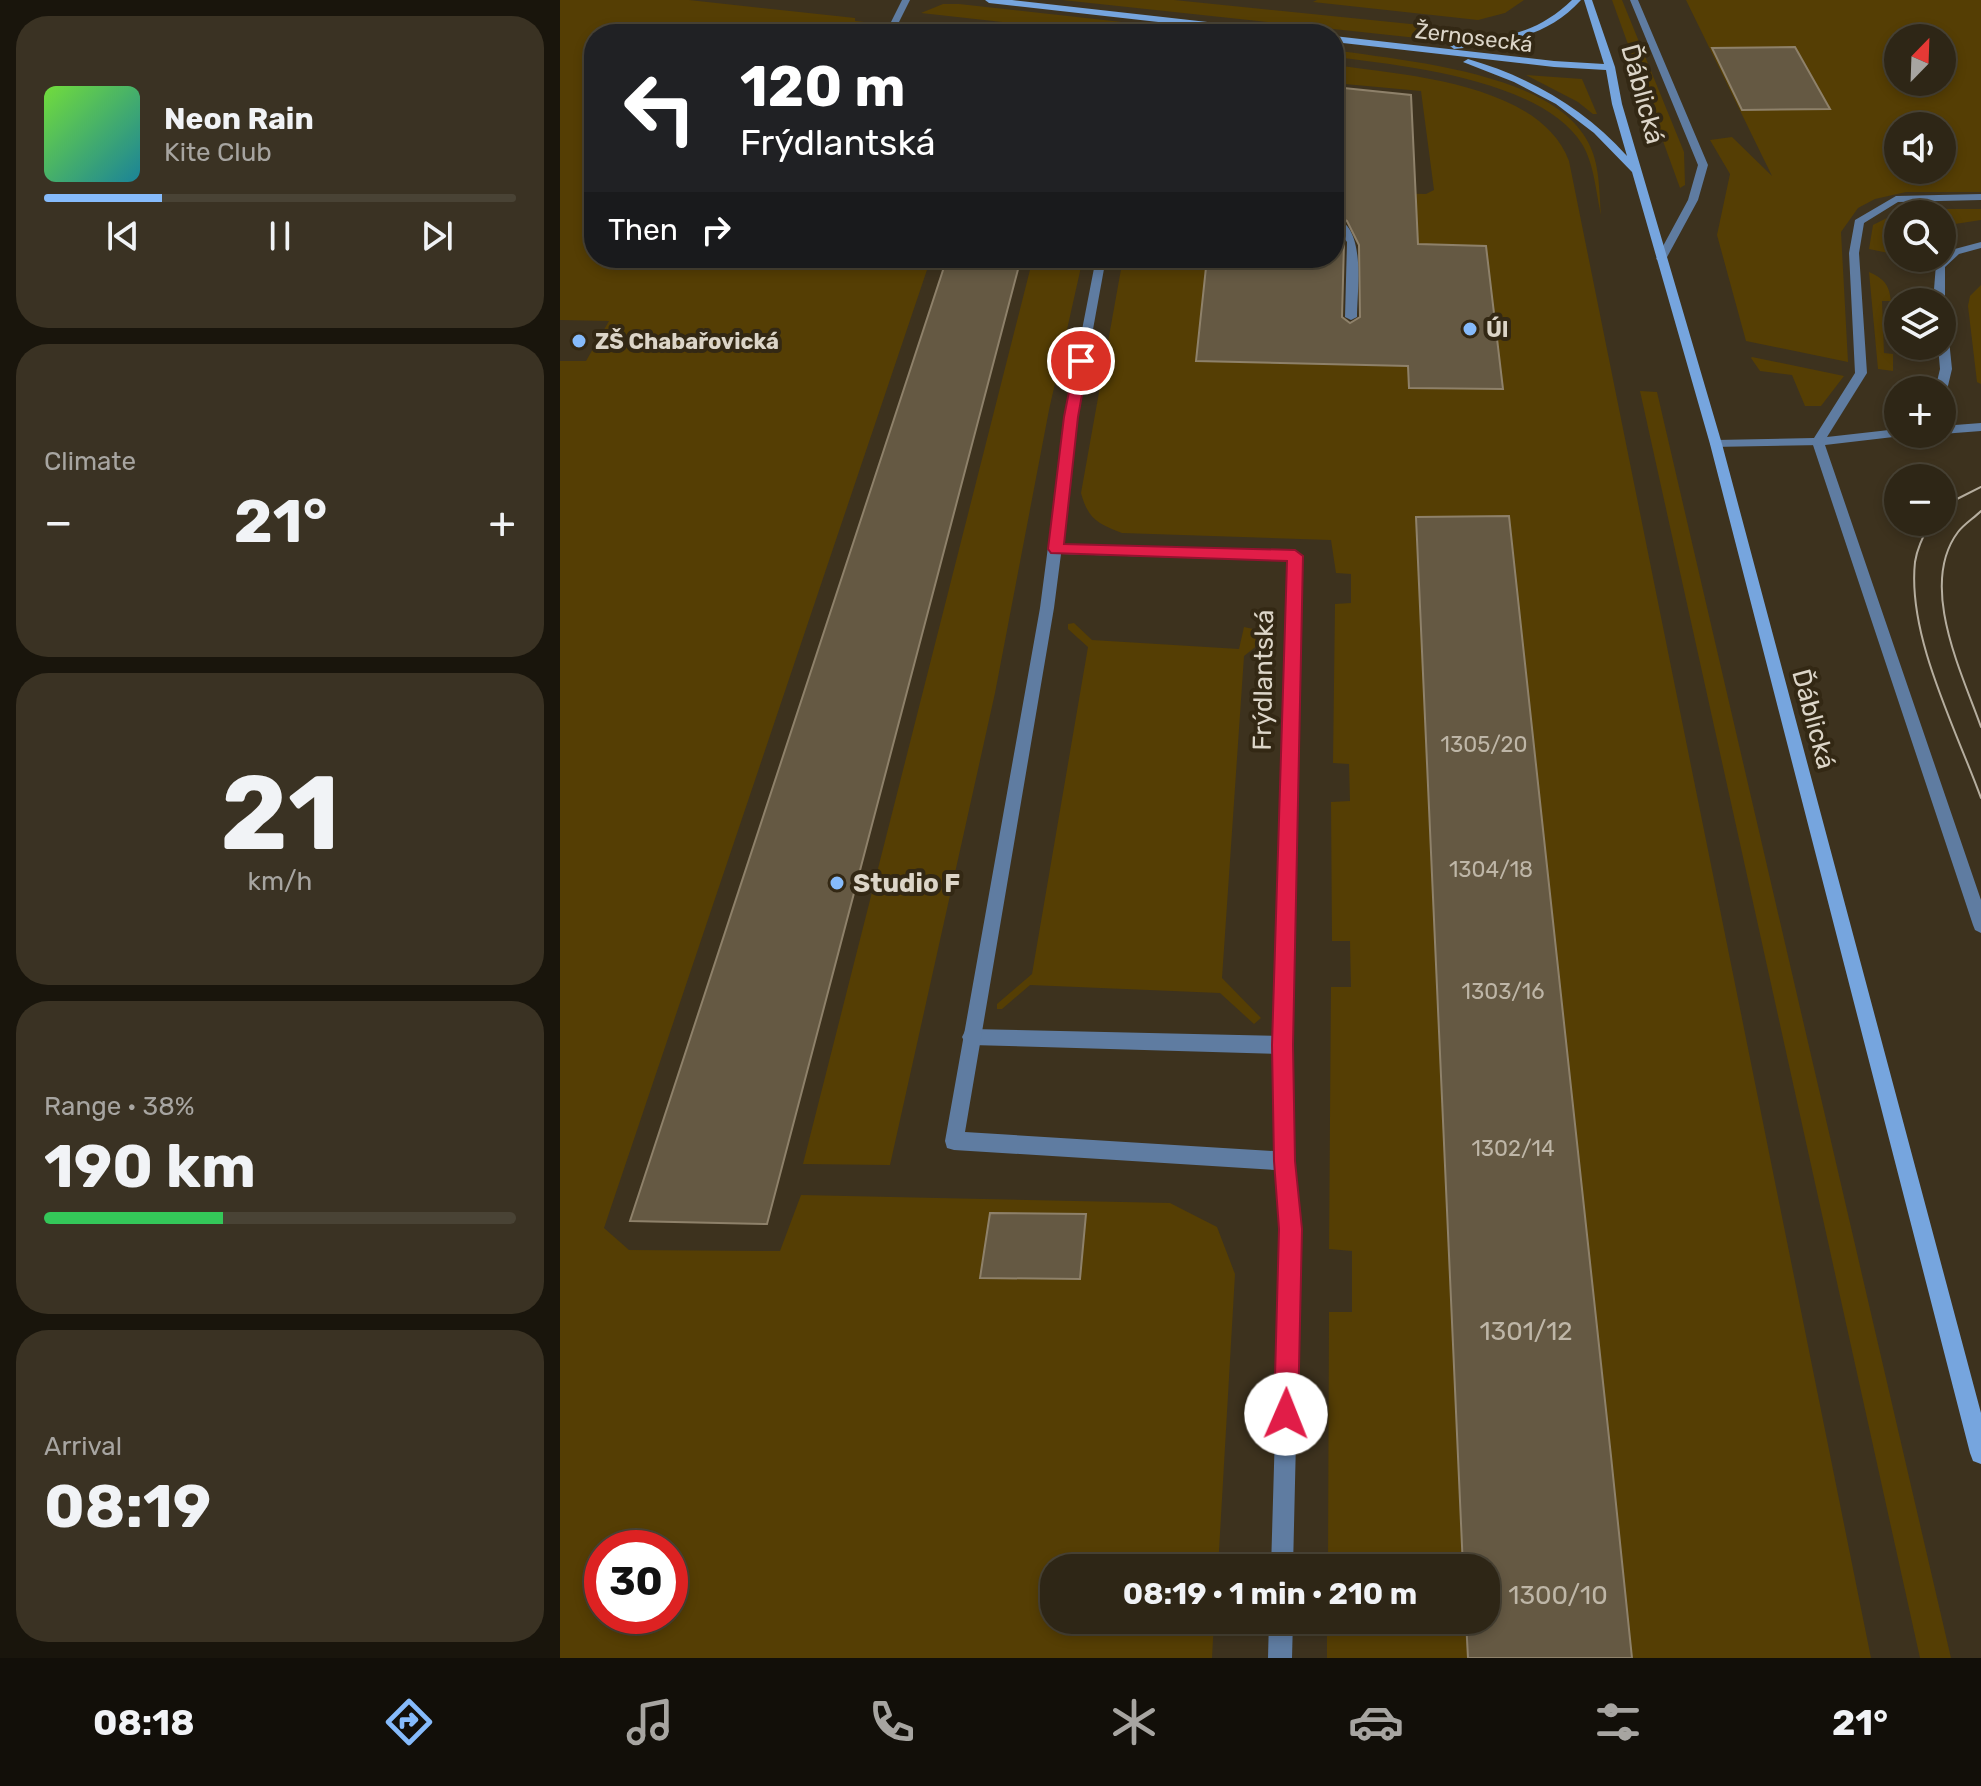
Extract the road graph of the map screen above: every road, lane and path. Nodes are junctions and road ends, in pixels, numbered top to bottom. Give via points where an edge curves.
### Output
1 (906, 0) edge
2 (989, 0) edge
3 (1577, 0) edge
4 (1588, 0) edge
5 (1634, 0) edge
6 (894, 24) edge
7 (1200, 24) edge
8 (1344, 40) edge
9 (1428, 50) junction
10 (1610, 67) junction
11 (1638, 175) junction
12 (1981, 197) edge
13 (1344, 230) edge
14 (1981, 245) edge
15 (1661, 259) junction
16 (1099, 268) edge
17 (1939, 288) edge
18 (1351, 317) dead end
19 (1981, 427) edge
20 (1956, 429) edge
21 (1884, 435) edge
22 (1818, 442) junction
23 (1716, 444) junction
24 (1056, 549) junction
25 (1981, 925) edge
26 (971, 1037) junction
27 (1283, 1045) junction
28 (1284, 1161) junction
29 (1981, 1453) edge
30 (1282, 1554) edge
31 (1281, 1634) edge
32 (1280, 1658) edge

1 - 6 street
2 - 7 main road
3 - 9 main road via 1562,17 1535,32
4 - 10 main road, Ďáblická
5 - 15 street via 1703,165 1693,200
8 - 9 main road, Žernosecká
9 - 10 main road, Žernosecká
9 - 11 main road via 1546,92 1607,138
10 - 11 main road, Ďáblická
11 - 15 main road, Ďáblická
12 - 22 street via 1896,199 1859,222 1854,253 1861,373
13 - 18 street via 1352,242
14 - 17 street via 1955,252 1940,266
15 - 23 main road, Ďáblická
16 - 24 street via 1071,417
19 - 20 street
21 - 22 street
22 - 23 street
22 - 25 street
23 - 29 main road, Ďáblická
24 - 26 street
24 - 27 street, Frýdlantská via 1295,556
26 - 27 street
26 - 28 street via 954,1141
27 - 28 street, Frýdlantská
28 - 30 street, Frýdlantská via 1291,1229
31 - 32 street

